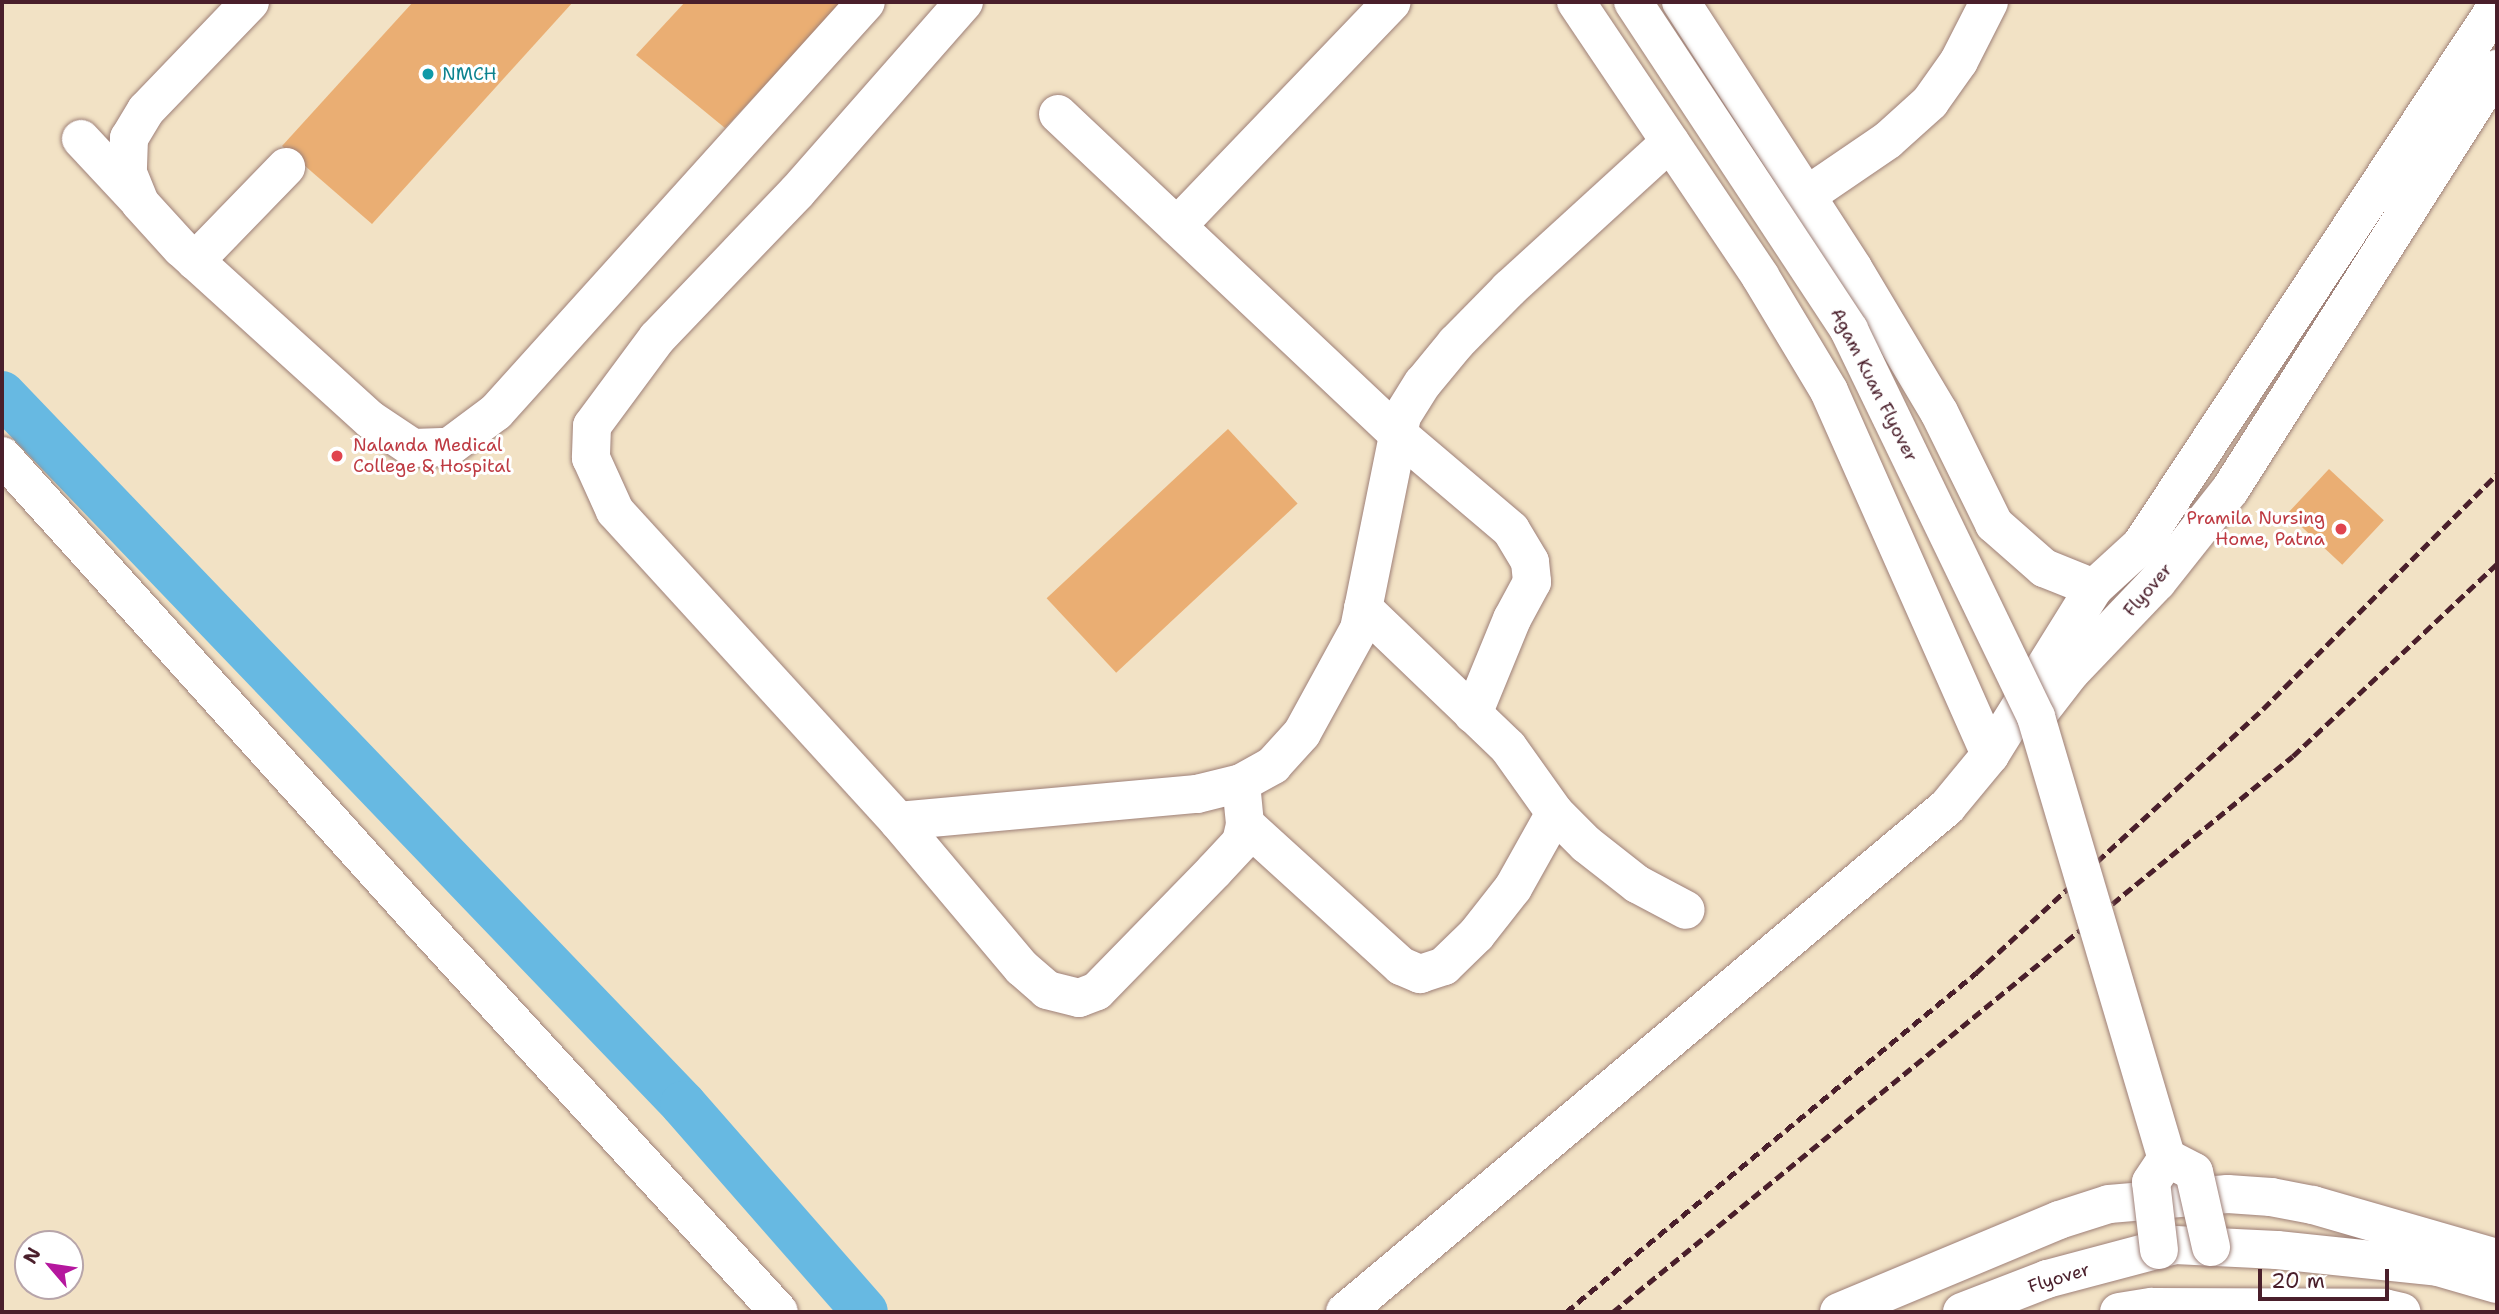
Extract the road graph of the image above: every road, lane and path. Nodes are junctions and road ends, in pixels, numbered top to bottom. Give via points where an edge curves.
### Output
1 (250, 2) edge
2 (866, 2) edge
3 (964, 2) edge
4 (1392, 2) edge
5 (1576, 2) edge
6 (1633, 2) edge
7 (1681, 2) edge
8 (1989, 2) edge
9 (2497, 6) edge
10 (2497, 69) edge
11 (1058, 114) dead end
12 (81, 139) dead end
13 (1670, 142) junction
14 (286, 167) dead end
15 (1806, 195) junction
16 (140, 203) junction
17 (1177, 226) junction
18 (195, 261) junction
19 (1398, 434) junction
20 (2, 456) edge
21 (2094, 588) junction
22 (1363, 608) junction
23 (1473, 714) junction
24 (2036, 717) junction
25 (1990, 755) junction
26 (1241, 783) junction
27 (1555, 813) junction
28 (898, 821) junction
29 (1245, 824) junction
30 (1686, 910) dead end
31 (2168, 1158) junction
32 (2211, 1247) junction
33 (2159, 1250) junction
34 (2497, 1258) edge
35 (2497, 1284) edge
36 (779, 1312) edge
37 (1345, 1312) edge
38 (1839, 1312) edge
39 (1962, 1312) edge
40 (2119, 1312) edge
41 (2402, 1312) edge

1 - 16 street via 146,110 129,138 128,173
2 - 18 street via 496,412 449,447 414,448 371,421
3 - 28 street via 797,192 657,338 592,426 591,458 615,511
4 - 17 street
5 - 13 street
6 - 24 street, Agam Kuan Flyover, bridge via 1849,330
7 - 15 street
8 - 15 street via 1959,61 1930,102 1888,139
9 - 21 street via 2141,545
10 - 24 street, Flyover via 2230,490 2157,582 2070,673
11 - 17 street
12 - 16 street
13 - 19 street via 1456,343 1423,383 1402,416
13 - 25 street via 1800,337 1829,391
14 - 18 street
15 - 21 street via 1939,412 1994,524 2044,568
16 - 18 street
17 - 19 street
19 - 22 street
19 - 23 street via 1511,530 1530,562 1532,582
20 - 36 street
21 - 25 street
22 - 23 street
22 - 26 street via 1359,629 1302,733 1273,765
23 - 27 street via 1508,747
24 - 31 street, bridge
25 - 37 street via 1947,807
26 - 28 street via 1157,799
26 - 29 street
27 - 29 street via 1513,888 1476,935 1444,966 1420,974 1401,966
27 - 30 street via 1637,884
28 - 29 street via 1022,968 1047,990 1079,998 1097,991 1214,871 1241,842
31 - 32 street, bridge via 2194,1172
31 - 33 street, bridge via 2151,1182
32 - 33 street, Flyover via 2175,1245
32 - 35 street, Flyover via 2438,1267
33 - 39 street, Flyover via 2047,1279
34 - 38 street via 2313,1205 2271,1197 2201,1196 2109,1204 2059,1220
40 - 41 street via 2152,1307 2384,1308

